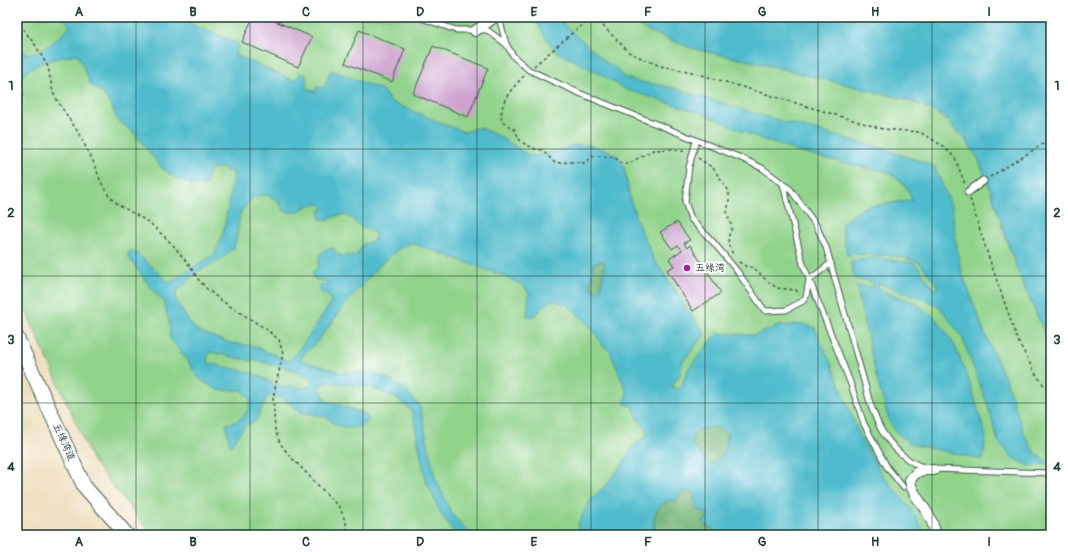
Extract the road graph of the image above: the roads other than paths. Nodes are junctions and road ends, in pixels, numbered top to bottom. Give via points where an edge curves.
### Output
1 (418, 17) edge
2 (495, 17) edge
3 (499, 17) edge
4 (475, 31) junction
5 (506, 44) junction
6 (696, 141) junction
7 (983, 181) road end
8 (783, 184) junction
9 (968, 192) road end
10 (830, 263) junction
11 (809, 280) junction
12 (17, 338) edge
13 (934, 470) junction
14 (1051, 473) edge
15 (903, 486) joint
16 (127, 535) edge
17 (935, 535) edge

1 - 4 lane via 456,30
2 - 4 street
3 - 5 lane
4 - 5 lane via 488,30
5 - 6 lane via 514,57 529,70
6 - 8 lane via 762,168
6 - 11 lane via 689,167 685,202 691,219 737,271 765,311 786,310 803,301
7 - 9 street
8 - 10 lane via 790,189 816,225
8 - 11 lane
10 - 11 lane
10 - 13 lane via 877,422 884,435 909,460
11 - 15 lane via 864,424 887,466
12 - 16 main road, 五缘湾道 via 84,486
13 - 14 lane
13 - 17 street via 920,470 910,480 910,487 934,525
15 - 17 street via 929,521

